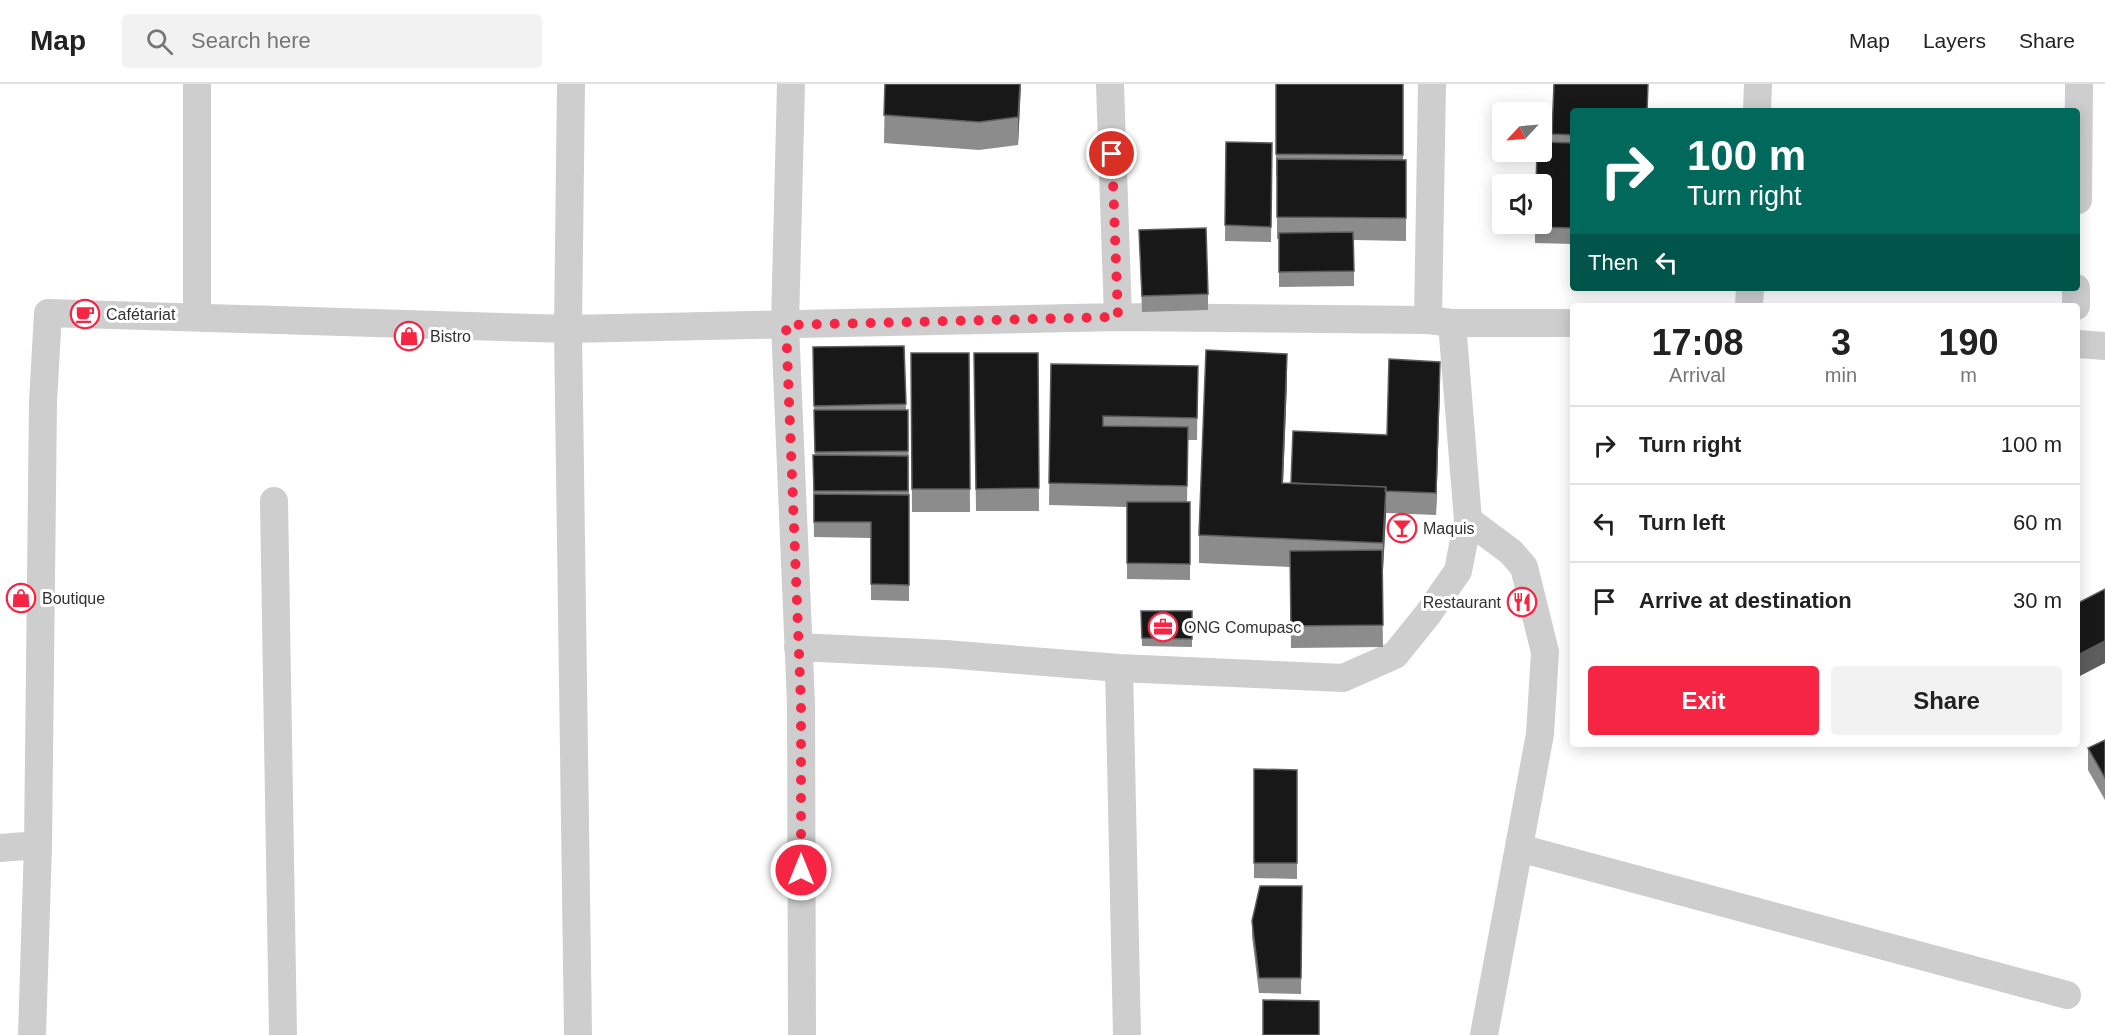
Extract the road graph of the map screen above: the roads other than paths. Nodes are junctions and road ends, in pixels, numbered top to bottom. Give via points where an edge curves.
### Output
1 (197, 84) edge
2 (571, 84) edge
3 (791, 84) edge
4 (1110, 84) edge
5 (1432, 84) edge
6 (1758, 84) edge
7 (2079, 84) edge
8 (1757, 108) edge
9 (2079, 108) edge
10 (196, 317) junction
11 (1118, 317) junction
12 (1440, 321) junction
13 (1570, 323) edge
14 (786, 325) junction
15 (568, 329) junction
16 (2080, 344) edge
17 (2105, 346) edge
18 (274, 501) dead end
19 (1468, 520) junction
20 (798, 647) junction
21 (1119, 668) junction
22 (38, 845) junction
23 (0, 848) edge
24 (1519, 848) junction
25 (2067, 995) dead end
26 (32, 1035) edge
27 (283, 1035) edge
28 (578, 1035) edge
29 (802, 1035) edge
30 (1127, 1035) edge
31 (1484, 1035) edge

1 - 10 street
2 - 15 street
3 - 14 street
4 - 11 street
5 - 12 street via 1431,198
6 - 8 street
7 - 9 street
10 - 15 street
10 - 22 street via 48,313 43,402
11 - 12 street
11 - 14 street
12 - 13 street
12 - 19 street
14 - 15 street
14 - 20 street
15 - 28 street
16 - 17 street
18 - 27 street
19 - 21 street via 1458,571 1428,614 1395,655 1343,678
19 - 24 street via 1511,552 1524,567 1545,652 1540,734
20 - 21 street
20 - 29 street
21 - 30 street
22 - 23 street
22 - 26 street
24 - 25 street
24 - 31 street

